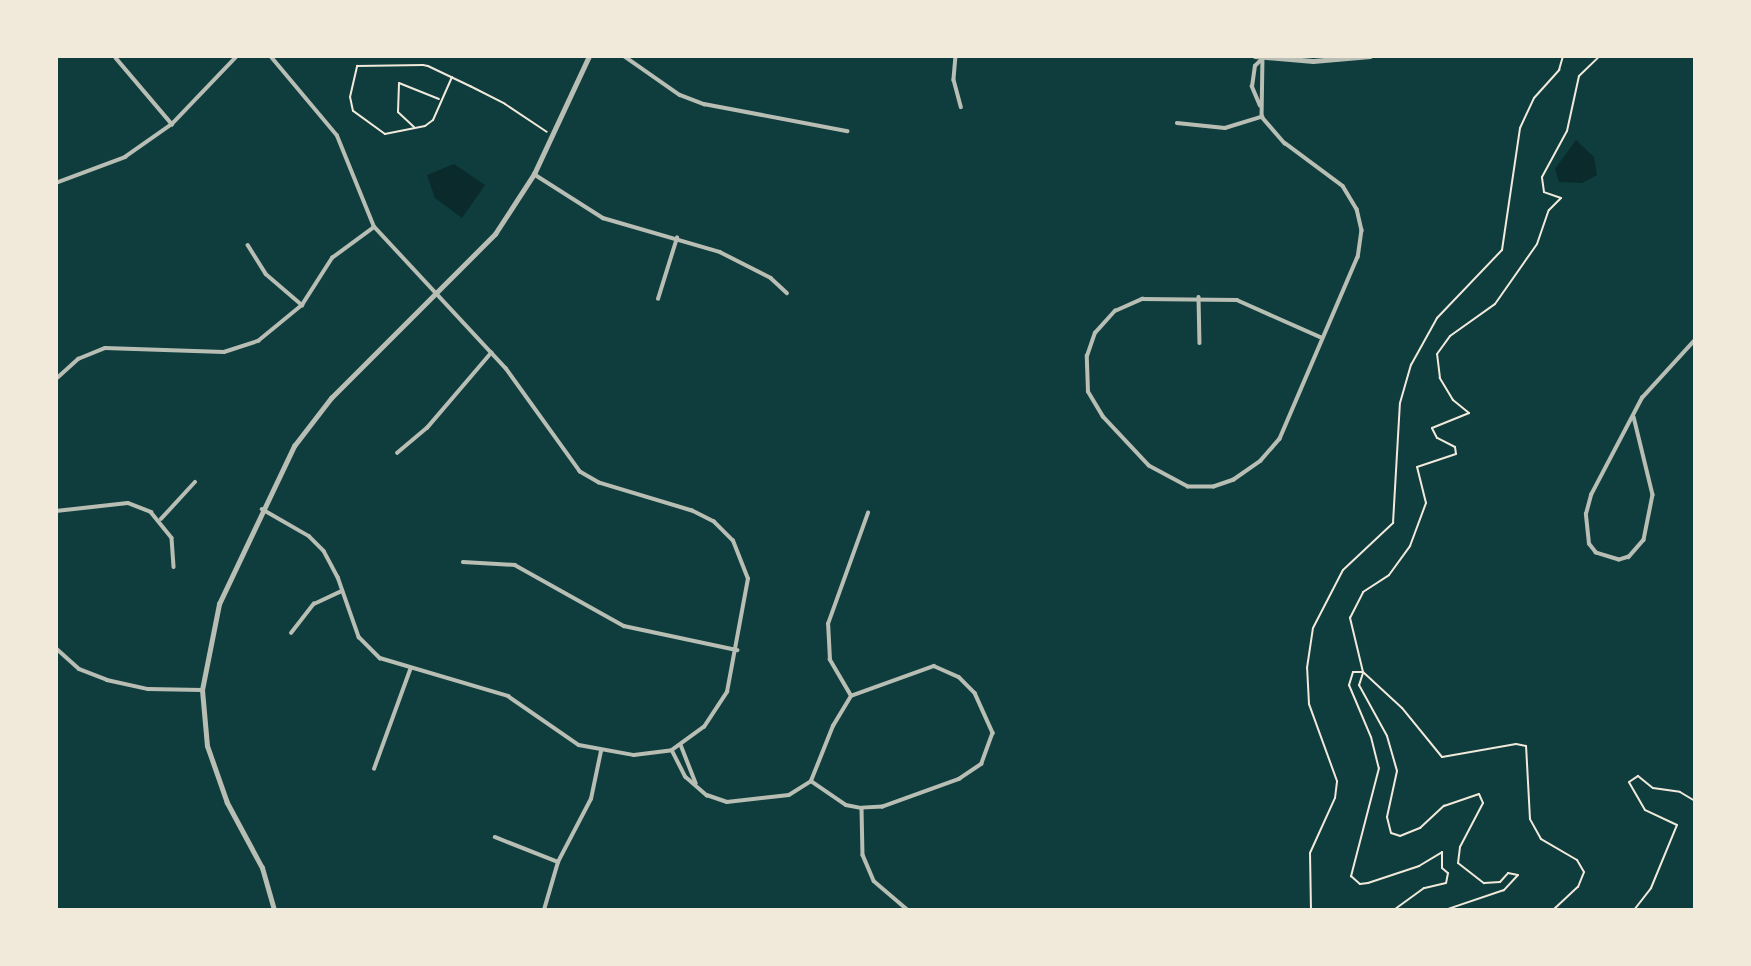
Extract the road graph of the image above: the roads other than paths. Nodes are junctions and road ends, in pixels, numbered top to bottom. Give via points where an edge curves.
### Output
1 (237, 56) edge
2 (270, 56) edge
3 (589, 56) edge
4 (624, 56) edge
5 (956, 56) edge
6 (1255, 56) edge
7 (1370, 56) edge
8 (1263, 57) edge
9 (117, 58) edge
10 (1260, 106) junction
11 (961, 107) dead end
12 (1262, 117) junction
13 (1177, 123) dead end
14 (172, 124) junction
15 (847, 131) dead end
16 (534, 174) junction
17 (56, 183) edge
18 (373, 227) junction
19 (678, 237) junction
20 (248, 245) dead end
21 (787, 293) dead end
22 (437, 295) junction
23 (1199, 297) junction
24 (658, 299) dead end
25 (302, 305) junction
26 (1320, 337) junction
27 (1695, 341) edge
28 (1200, 343) dead end
29 (491, 353) junction
30 (56, 379) edge
31 (1634, 417) junction
32 (397, 453) dead end
33 (195, 482) dead end
34 (262, 509) junction
35 (56, 510) edge
36 (868, 513) dead end
37 (161, 519) junction
38 (463, 562) dead end
39 (174, 567) dead end
40 (342, 591) junction
41 (291, 633) dead end
42 (56, 648) edge
43 (737, 650) junction
44 (410, 669) junction
45 (202, 690) junction
46 (851, 696) junction
47 (681, 745) junction
48 (672, 750) junction
49 (601, 751) junction
50 (374, 769) dead end
51 (811, 781) junction
52 (696, 785) junction
53 (862, 808) junction
54 (495, 837) dead end
55 (558, 862) junction
56 (274, 910) edge
57 (544, 910) edge
58 (908, 910) edge

1 - 14 street
2 - 18 street via 337,136
3 - 16 street
4 - 15 street via 680,94 704,104
5 - 11 street via 954,79
6 - 8 street
7 - 8 street via 1313,61
8 - 10 street via 1266,67
8 - 10 street via 1255,66 1252,87
9 - 14 street
10 - 12 street
12 - 13 street via 1225,128
12 - 26 street via 1285,143 1343,186 1361,219 1358,257
14 - 17 street via 125,157
16 - 19 street via 603,218
16 - 22 street via 495,233
18 - 22 street
18 - 25 street via 332,258
19 - 21 street via 756,269
19 - 24 street
20 - 25 street via 265,274
22 - 29 street
22 - 34 street via 317,415 290,454
23 - 26 street via 1237,300
23 - 26 street via 1157,297 1128,303 1104,321 1087,356 1088,392 1103,417 1158,473 1177,484 1200,488 1224,484 1268,454 1284,430
23 - 28 street
25 - 30 street via 258,341 242,347 224,352 105,348 78,359
27 - 31 street via 1663,372
29 - 32 street via 427,428
29 - 43 street via 580,472 599,483 714,522 733,541 744,561 747,598
31 - 31 street via 1611,453 1586,514 1589,544 1596,552 1619,560 1629,557 1644,540 1653,495
33 - 37 street
34 - 40 street via 309,536 324,551
34 - 45 street via 214,622
35 - 37 street via 128,503
36 - 46 street via 828,624 830,660
37 - 39 street via 172,538
38 - 43 street via 515,565 624,626
40 - 41 street via 314,604
40 - 44 street via 351,621 370,649
42 - 45 street via 79,669 107,680 148,689
43 - 47 street via 720,705 704,727
44 - 49 street via 508,696 568,740
44 - 50 street
45 - 56 street via 211,762 262,868
46 - 51 street via 833,726
46 - 53 street via 915,670 947,669 975,693 993,733 990,750 974,774 883,807
47 - 48 street
47 - 52 street
48 - 49 street via 635,755
48 - 52 street
49 - 55 street via 591,799
51 - 52 street via 789,795 745,803 727,802
51 - 53 street via 846,805
53 - 58 street via 863,855 874,881
54 - 55 street
55 - 57 street

